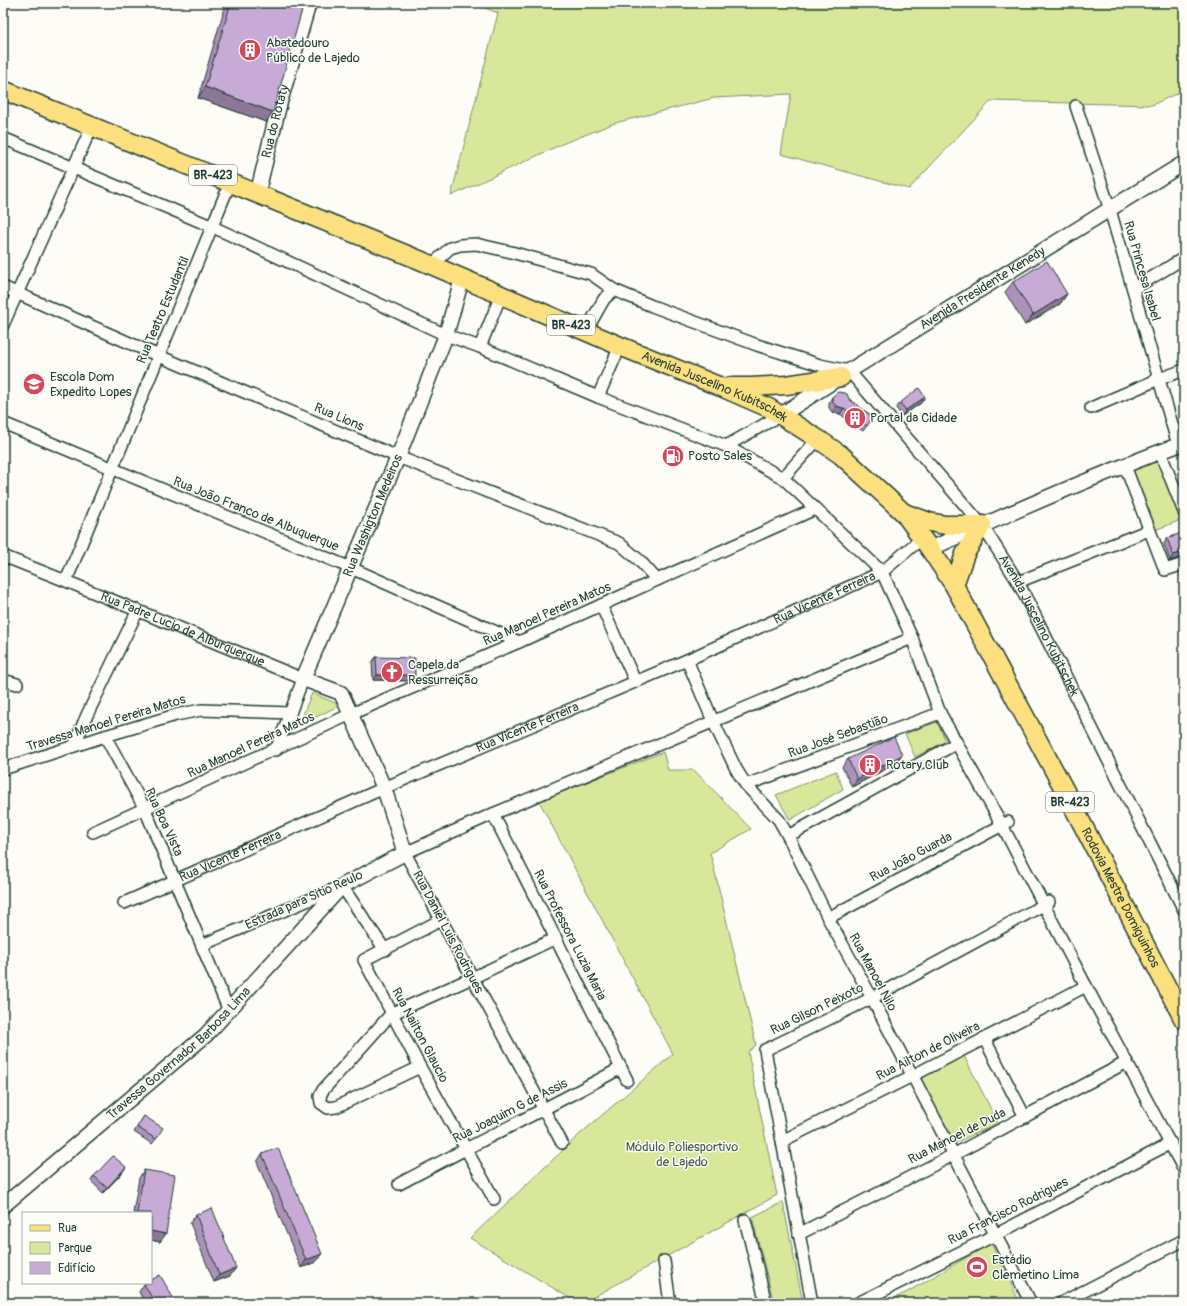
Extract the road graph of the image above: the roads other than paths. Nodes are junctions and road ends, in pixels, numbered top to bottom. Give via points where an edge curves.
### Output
1 (309, 3) edge
2 (3, 90) edge
3 (1076, 106) dead end
4 (92, 126) junction
5 (3, 138) edge
6 (1184, 162) edge
7 (73, 168) junction
8 (230, 183) junction
9 (257, 195) junction
10 (1110, 210) junction
11 (213, 227) junction
12 (1184, 258) edge
13 (427, 263) junction
14 (462, 279) junction
15 (3, 286) edge
16 (1133, 289) junction
17 (614, 290) junction
18 (17, 292) junction
19 (501, 295) junction
20 (3, 325) edge
21 (586, 332) junction
22 (446, 335) junction
23 (620, 346) junction
24 (480, 347) junction
25 (159, 356) junction
26 (1184, 370) edge
27 (845, 374) junction
28 (1159, 379) junction
29 (721, 387) junction
30 (598, 397) junction
31 (1091, 408) dead end
32 (781, 415) junction
33 (3, 423) edge
34 (818, 439) junction
35 (1181, 444) edge
36 (726, 446) junction
37 (1160, 452) junction
38 (398, 457) junction
39 (1125, 466) junction
40 (112, 470) junction
41 (783, 478) junction
42 (815, 509) junction
43 (1184, 510) edge
44 (904, 513) junction
45 (982, 525) junction
46 (1149, 530) junction
47 (926, 544) junction
48 (3, 556) edge
49 (1184, 564) edge
50 (351, 568) junction
51 (882, 572) junction
52 (66, 580) junction
53 (657, 580) junction
54 (1018, 582) junction
55 (954, 585) junction
56 (601, 605) junction
57 (138, 610) junction
58 (912, 638) junction
59 (519, 642) junction
60 (687, 660) junction
61 (303, 679) junction
62 (3, 680) edge
63 (635, 681) junction
64 (17, 684) dead end
65 (940, 712) junction
66 (290, 713) junction
67 (351, 714) junction
68 (713, 721) junction
69 (105, 736) junction
70 (958, 742) junction
71 (74, 746) junction
72 (276, 750) junction
73 (3, 769) edge
74 (746, 785) junction
75 (384, 788) junction
76 (145, 809) junction
77 (493, 814) junction
78 (1005, 823) junction
79 (93, 832) dead end
80 (788, 836) junction
81 (405, 853) junction
82 (176, 881) junction
83 (342, 886) junction
84 (124, 903) dead end
85 (1047, 903) junction
86 (1184, 910) edge
87 (828, 918) junction
88 (441, 920) junction
89 (556, 938) junction
90 (202, 944) junction
91 (385, 950) junction
92 (472, 978) junction
93 (1086, 986) junction
94 (872, 998) junction
95 (229, 1011) junction
96 (391, 1014) junction
97 (1184, 1020) edge
98 (984, 1038) junction
99 (1127, 1062) junction
100 (420, 1067) junction
101 (622, 1068) junction
102 (912, 1076) junction
103 (627, 1080) dead end
104 (544, 1110) junction
105 (1024, 1117) junction
106 (782, 1141) junction
107 (562, 1142) dead end
108 (1170, 1143) junction
109 (466, 1148) junction
110 (953, 1154) junction
111 (1184, 1170) edge
112 (398, 1184) dead end
113 (494, 1199) dead end
114 (3, 1206) edge
115 (745, 1220) dead end
116 (799, 1234) junction
117 (995, 1235) junction
118 (1184, 1240) edge
119 (664, 1261) dead end
120 (670, 1303) edge
121 (766, 1303) edge
122 (812, 1303) edge
123 (858, 1303) edge
124 (1031, 1303) edge
125 (1061, 1303) edge

1 - 9 street, Rua do Rotaty via 280,102
2 - 4 main road, BR-423
3 - 10 street, Rua Princesa Isabel
4 - 7 street
4 - 8 main road, BR-423
5 - 7 street
6 - 10 street, Avenida Presidente Kenedy
7 - 11 street
7 - 18 street
8 - 9 main road, BR-423
8 - 11 street, Rua Teatro Estudantil
9 - 13 main road, BR-423
10 - 16 street, Rua Princesa Isabel
10 - 27 street, Avenida Presidente Kenedy
11 - 22 street
11 - 25 street, Rua Teatro Estudantil
12 - 16 street
13 - 14 main road, Avenida Juscelino Kubitschek / BR-423
13 - 17 street via 450,248 476,244 591,274
14 - 19 main road, Avenida Juscelino Kubitschek / BR-423
14 - 22 street, Rua Washigton Medeiros
15 - 18 street, Rua Lions
16 - 28 street, Rua Princesa Isabel
17 - 21 street via 604,299
17 - 27 street via 758,345
18 - 20 street
18 - 25 street, Rua Lions
19 - 21 main road, Avenida Juscelino Kubitschek / BR-423
19 - 24 street
21 - 23 main road, Avenida Juscelino Kubitschek / BR-423
22 - 24 street
22 - 38 street, Rua Washigton Medeiros
23 - 29 main road, Avenida Juscelino Kubitschek / BR-423
23 - 30 street
24 - 30 street
25 - 38 street, Rua Lions
25 - 40 street, Rua Teatro Estudantil
26 - 28 street
27 - 29 main road via 786,385
27 - 32 street, Avenida Presidente Kenedy
27 - 45 street, Avenida Juscelino Kubitschek
28 - 31 street
28 - 35 street, Rua Princesa Isabel
29 - 32 main road, Avenida Juscelino Kubitschek / BR-423
30 - 36 street
32 - 34 main road, Avenida Juscelino Kubitschek / BR-423
32 - 36 street
33 - 40 street, Rua João Franco de Albuquerque
34 - 41 street
34 - 44 main road, Avenida Juscelino Kubitschek / BR-423 via 841,455
35 - 37 street, Rua Vicente Ferreira
36 - 41 street
37 - 39 street, Rua Vicente Ferreira
37 - 43 street
38 - 50 street, Rua Washigton Medeiros
38 - 53 street, Rua Lions via 619,543
39 - 45 street, Rua Vicente Ferreira
39 - 46 street
40 - 50 street, Rua João Franco de Albuquerque
40 - 52 street, Rua Teatro Estudantil
41 - 42 street
42 - 51 street
42 - 53 street, Rua Manoel Pereira Matos
44 - 45 main road via 945,525
44 - 47 main road, Avenida Juscelino Kubitschek / BR-423
45 - 47 street, Rua Vicente Ferreira
45 - 54 street, Avenida Juscelino Kubitschek
45 - 55 main road via 965,554
46 - 49 street via 1166,570
46 - 54 street
47 - 51 street, Rua Vicente Ferreira
47 - 55 main road, Avenida Juscelino Kubitschek / BR-423
48 - 52 street, Rua Padre Lucio de Alburquerque
50 - 59 street, Rua João Franco de Albuquerque
50 - 61 street, Rua Washigton Medeiros
51 - 58 street
51 - 60 street, Rua Vicente Ferreira
52 - 57 street, Rua Padre Lucio de Alburquerque
53 - 56 street, Rua Manoel Pereira Matos
54 - 86 street, Avenida Juscelino Kubitschek
55 - 97 main road, Rodovia Mestre Domiguinhos / BR-423
56 - 59 street, Rua Manoel Pereira Matos
56 - 63 street
57 - 61 street, Rua Padre Lucio de Alburquerque
57 - 71 street
58 - 65 street
58 - 68 street
59 - 67 street, Rua Manoel Pereira Matos
60 - 63 street, Rua Vicente Ferreira
60 - 68 street, Rua Manoel Nilo
61 - 66 street, Rua Washigton Medeiros
61 - 67 street, Rua Padre Lucio de Alburquerque via 341,693
62 - 64 street
63 - 75 street, Rua Vicente Ferreira
65 - 70 street
65 - 74 street, Rua José Sebastião
66 - 69 street, Travessa Manoel Pereira Matos via 201,710 176,714
66 - 72 street, Rua Washigton Medeiros
67 - 72 street, Rua Manoel Pereira Matos
67 - 75 street, Rua Daniel Luis Rodrigues
68 - 74 street, Rua Manoel Nilo via 736,770
68 - 77 street
69 - 71 street, Travessa Manoel Pereira Matos
69 - 76 street, Rua Boa Vista
70 - 78 street
70 - 80 street
71 - 73 street, Travessa Manoel Pereira Matos
72 - 76 street, Rua Manoel Pereira Matos
74 - 80 street, Rua Manoel Nilo via 779,820
75 - 81 street, Rua Daniel Luis Rodrigues
75 - 82 street, Rua Vicente Ferreira
76 - 79 street, Rua Manoel Pereira Matos
76 - 82 street, Rua Boa Vista
77 - 81 street
77 - 89 street, Rua Professora Luzia Maria
78 - 85 street
78 - 87 street, Rua João Guarda
80 - 87 street, Rua Manoel Nilo
81 - 83 street, Estrada para Sitio Reulo
81 - 88 street, Rua Daniel Luis Rodrigues
82 - 84 street, Rua Vicente Ferreira
82 - 90 street, Rua Boa Vista
83 - 90 street, Estrada para Sitio Reulo
83 - 91 street
83 - 95 street, Travessa Governador Barbosa Lima
85 - 93 street
85 - 94 street, Rua Gilson Peixoto
87 - 94 street, Rua Manoel Nilo
88 - 91 street, Rua Nailton Glaucio
88 - 92 street, Rua Daniel Luis Rodrigues
89 - 92 street
89 - 101 street, Rua Professora Luzia Maria
90 - 95 street, Rua Boa Vista
91 - 96 street, Rua Nailton Glaucio via 364,960
92 - 96 street
92 - 104 street, Rua Daniel Luis Rodrigues
93 - 98 street, Rua Ailton de Oliveira
93 - 99 street
94 - 102 street, Rua Manoel Nilo
94 - 106 street, Rua Gilson Peixoto via 765,1050
95 - 114 street, Travessa Governador Barbosa Lima via 206,1034
96 - 100 street, Rua Nailton Glaucio
96 - 100 street via 323,1090 320,1096 322,1103 328,1108 336,1107
98 - 102 street, Rua Ailton de Oliveira
98 - 105 street
99 - 105 street, Rua Manoel de Duda
99 - 108 street
100 - 109 street, Rua Nailton Glaucio
101 - 103 street
101 - 104 street, Rua Joaquim G de Assis
102 - 106 street, Rua Ailton de Oliveira
102 - 110 street, Rua Manoel Nilo
104 - 107 street, Rua Daniel Luis Rodrigues
104 - 109 street, Rua Joaquim G de Assis
105 - 110 street, Rua Manoel de Duda
106 - 116 street, Rua Gilson Peixoto
108 - 111 street
108 - 117 street, Rua Francisco Rodrigues
109 - 112 street, Rua Joaquim G de Assis
109 - 113 street, Rua Nailton Glaucio
110 - 116 street, Rua Manoel de Duda
110 - 117 street, Rua Manoel Nilo
115 - 121 street
116 - 122 street, Rua Gilson Peixoto
117 - 123 street, Rua Francisco Rodrigues
117 - 124 street, Rua Manoel Nilo
118 - 125 street
119 - 120 street

